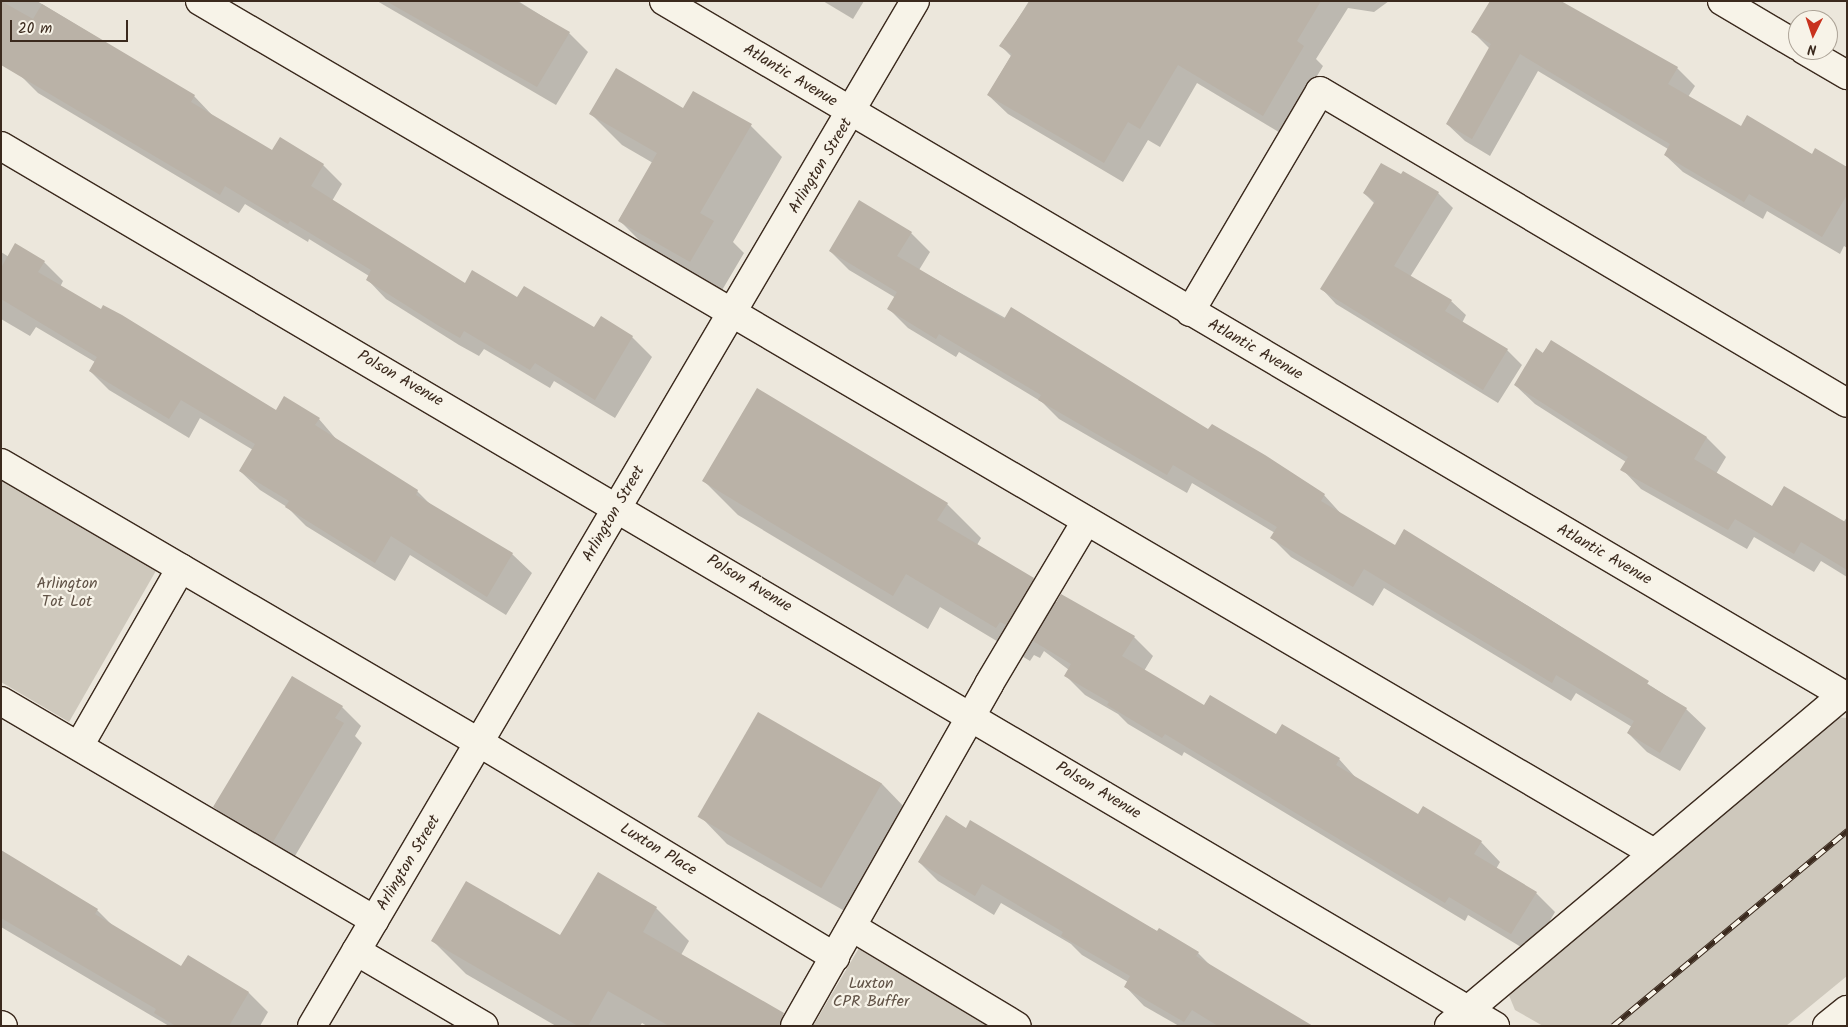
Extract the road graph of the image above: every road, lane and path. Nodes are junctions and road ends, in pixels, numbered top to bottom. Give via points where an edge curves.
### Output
1 (200, 1) edge
2 (664, 1) edge
3 (915, 1) edge
4 (1722, 1) edge
5 (1788, 40) edge
6 (1821, 60) edge
7 (1847, 75) edge
8 (852, 113) junction
9 (1, 146) edge
10 (1190, 312) junction
11 (733, 314) junction
12 (1847, 403) edge
13 (1, 463) edge
14 (618, 506) junction
15 (1086, 521) junction
16 (180, 568) junction
17 (1845, 696) edge
18 (1, 701) edge
19 (972, 717) junction
20 (480, 743) junction
21 (79, 746) junction
22 (1654, 853) junction
23 (374, 920) junction
24 (852, 927) junction
25 (356, 951) junction
26 (835, 957) junction
27 (1847, 1010) edge
28 (1458, 1018) edge
29 (312, 1026) edge
30 (484, 1026) edge
31 (795, 1026) edge
32 (1017, 1026) edge
33 (1496, 1026) edge
34 (1827, 1026) edge

1 - 11 street
2 - 8 street, Atlantic Avenue
3 - 8 street, Arlington Street
4 - 5 street
6 - 7 street
8 - 10 street, Atlantic Avenue
8 - 11 street, Arlington Street
9 - 14 street, Polson Avenue
10 - 12 street via 1320,91
10 - 17 street, Atlantic Avenue
11 - 14 street, Arlington Street
11 - 15 street
13 - 16 street, Luxton Place
14 - 19 street, Polson Avenue
14 - 20 street, Arlington Street
15 - 19 street
15 - 22 street
16 - 20 street, Luxton Place
16 - 21 street
17 - 22 street
18 - 21 street
19 - 24 street
19 - 28 street, Polson Avenue
20 - 23 street, Arlington Street
20 - 26 street, Luxton Place
21 - 23 street
22 - 28 street
23 - 25 street, Arlington Street
24 - 26 street
24 - 32 street
25 - 29 street, Arlington Street
25 - 30 street
26 - 31 street
27 - 34 street
28 - 33 street, Polson Avenue

